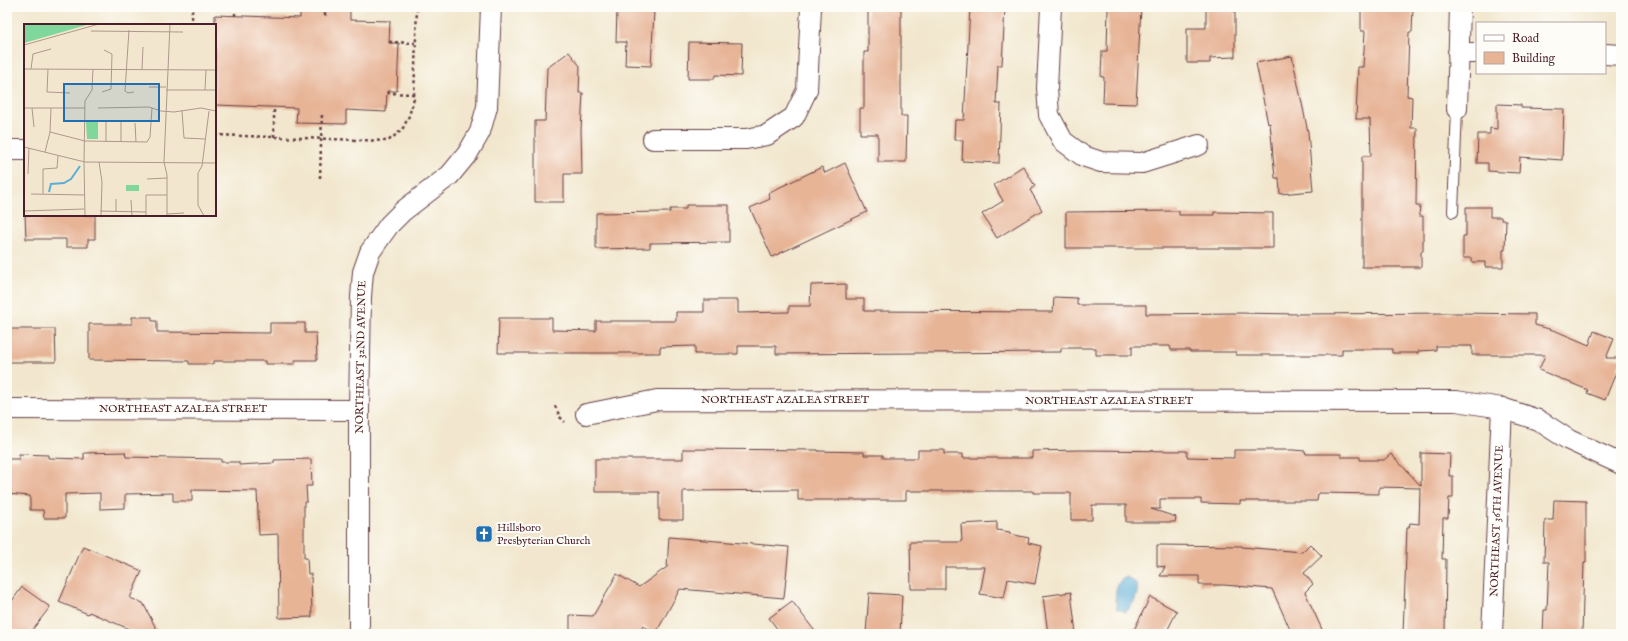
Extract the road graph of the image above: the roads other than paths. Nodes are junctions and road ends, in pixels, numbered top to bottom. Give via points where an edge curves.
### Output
1 (491, 7) edge
2 (811, 7) edge
3 (1051, 7) edge
4 (1460, 7) edge
5 (1468, 53) edge
6 (1606, 54) edge
7 (1621, 54) edge
8 (1457, 109) joint
9 (654, 139) dead end
10 (1198, 145) dead end
11 (7, 150) edge
12 (24, 150) edge
13 (1453, 212) dead end
14 (1502, 408) junction
15 (7, 409) edge
16 (359, 410) junction
17 (586, 414) dead end
18 (1621, 464) edge
19 (359, 634) edge
20 (1492, 634) edge

1 - 16 street, NORTHEAST 32ND AVENUE via 487,107 480,132 468,153 450,175 403,211 388,226 370,252 363,272
2 - 9 street via 807,90 794,117 767,135 746,139
3 - 10 street via 1047,88 1049,115 1063,141 1083,156 1101,162 1142,163
4 - 5 street
5 - 8 street
6 - 7 street
8 - 13 lane
11 - 12 street
14 - 17 street, NORTHEAST AZALEA STREET via 1456,401 657,400
14 - 18 street, NORTHEAST AZALEA STREET via 1538,420 1569,440
14 - 20 street, NORTHEAST 36TH AVENUE
15 - 16 street, NORTHEAST AZALEA STREET
16 - 19 street, NORTHEAST 32ND AVENUE

